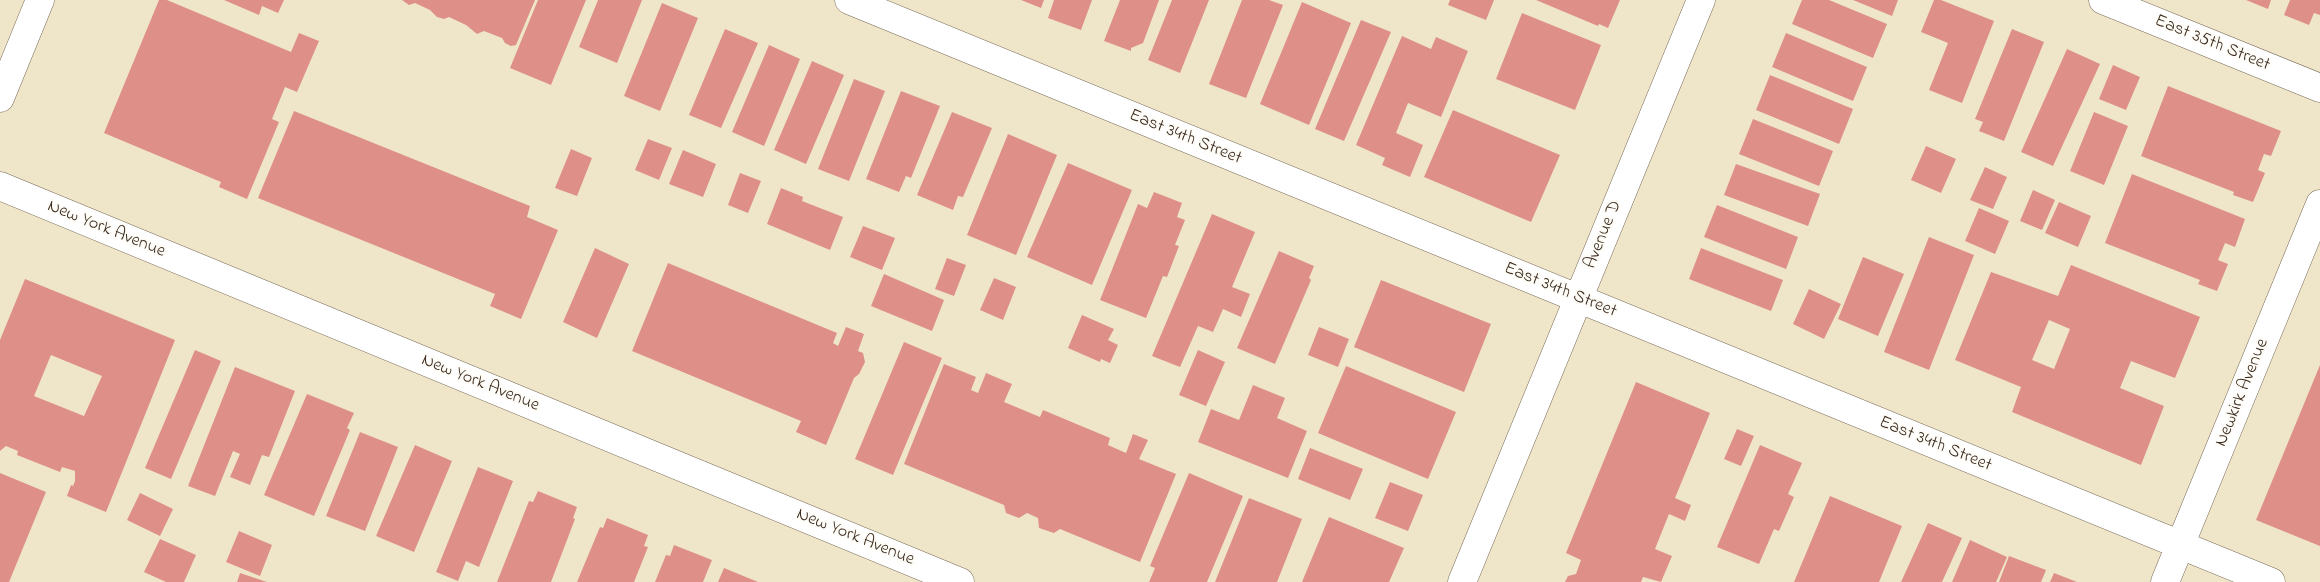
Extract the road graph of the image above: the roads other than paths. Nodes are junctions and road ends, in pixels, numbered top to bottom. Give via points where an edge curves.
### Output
1 (40, 0) edge
2 (849, 0) edge
3 (1701, 0) edge
4 (2103, 0) edge
5 (2320, 88) edge
6 (0, 98) edge
7 (0, 186) edge
8 (2320, 204) edge
9 (1579, 299) junction
10 (2180, 546) junction
11 (960, 582) edge
12 (1462, 582) edge
13 (2165, 582) edge
14 (2271, 582) edge

1 - 6 street
2 - 9 street, East 34th Street
3 - 9 street, Avenue D
4 - 5 street, East 35th Street
7 - 11 street, New York Avenue
8 - 10 street, Newkirk Avenue
9 - 10 street, East 34th Street
9 - 12 street, Avenue D
10 - 13 street, Newkirk Avenue
10 - 14 street, East 34th Street

